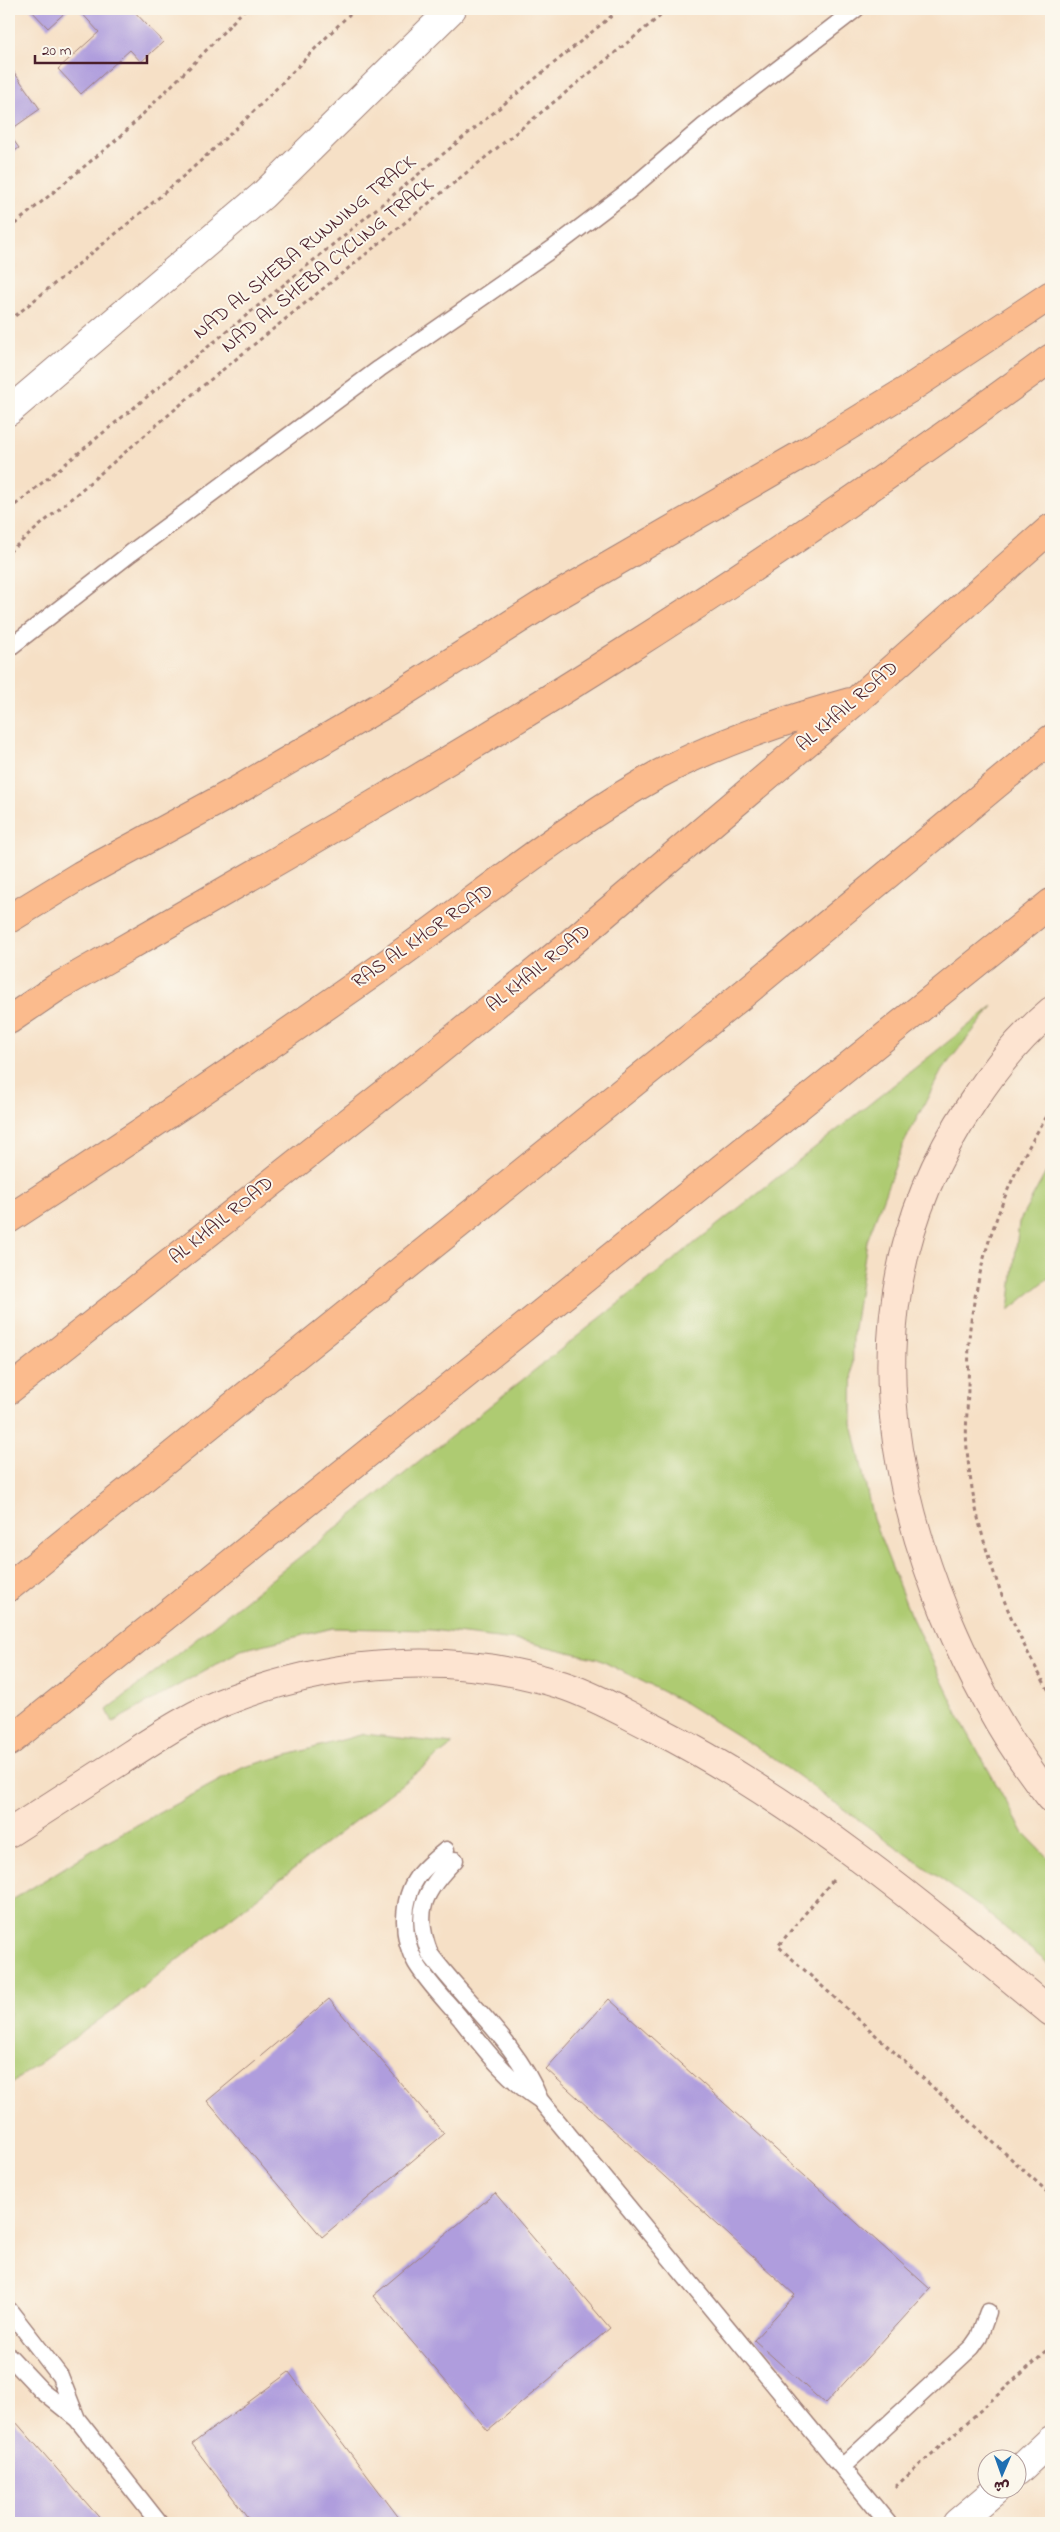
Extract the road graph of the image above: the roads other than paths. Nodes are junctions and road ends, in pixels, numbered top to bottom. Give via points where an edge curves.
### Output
1 (452, 9) edge
2 (856, 9) edge
3 (1051, 295) edge
4 (1051, 358) edge
5 (9, 411) edge
6 (1051, 528) edge
7 (9, 648) edge
8 (858, 699) junction
9 (1051, 739) edge
10 (1051, 903) edge
11 (9, 919) edge
12 (1051, 1011) edge
13 (9, 1020) edge
14 (9, 1219) edge
15 (9, 1390) edge
16 (9, 1587) edge
17 (9, 1742) edge
18 (1051, 1798) edge
19 (9, 1833) edge
20 (450, 1855) dead end
21 (1051, 2012) edge
22 (9, 2310) edge
23 (988, 2312) dead end
24 (9, 2356) edge
25 (77, 2419) junction
26 (1051, 2440) edge
27 (1028, 2462) edge
28 (842, 2467) junction
29 (984, 2500) edge
30 (159, 2523) edge
31 (888, 2523) edge
32 (957, 2523) edge

1 - 5 street via 263,195
2 - 7 lane via 704,126 627,192 380,369 131,553
3 - 11 highway via 894,399 543,604 388,702
4 - 13 highway via 770,558 621,654 356,815 56,988
6 - 8 highway, AL KHAIL ROAD
8 - 14 highway, RAS AL KHOR ROAD via 790,718 724,744 660,774 599,810 236,1067
8 - 15 highway, AL KHAIL ROAD via 566,947 426,1061
9 - 16 highway via 725,1008
10 - 17 highway
12 - 18 street via 1034,1025 990,1075 954,1130 926,1189 901,1270 893,1317 890,1383 896,1448 911,1513 931,1577 956,1640 982,1691 1010,1741
19 - 21 street via 180,1722 231,1699 284,1681 340,1669 396,1663 508,1672 563,1685 622,1712 737,1773 855,1855 942,1921
20 - 28 lane via 424,1900 421,1919 423,1937 430,1954 522,2063 540,2100
22 - 25 lane via 60,2376
23 - 28 lane via 972,2347
24 - 25 lane via 41,2390
25 - 30 lane
26 - 27 street
28 - 31 lane
29 - 32 street

